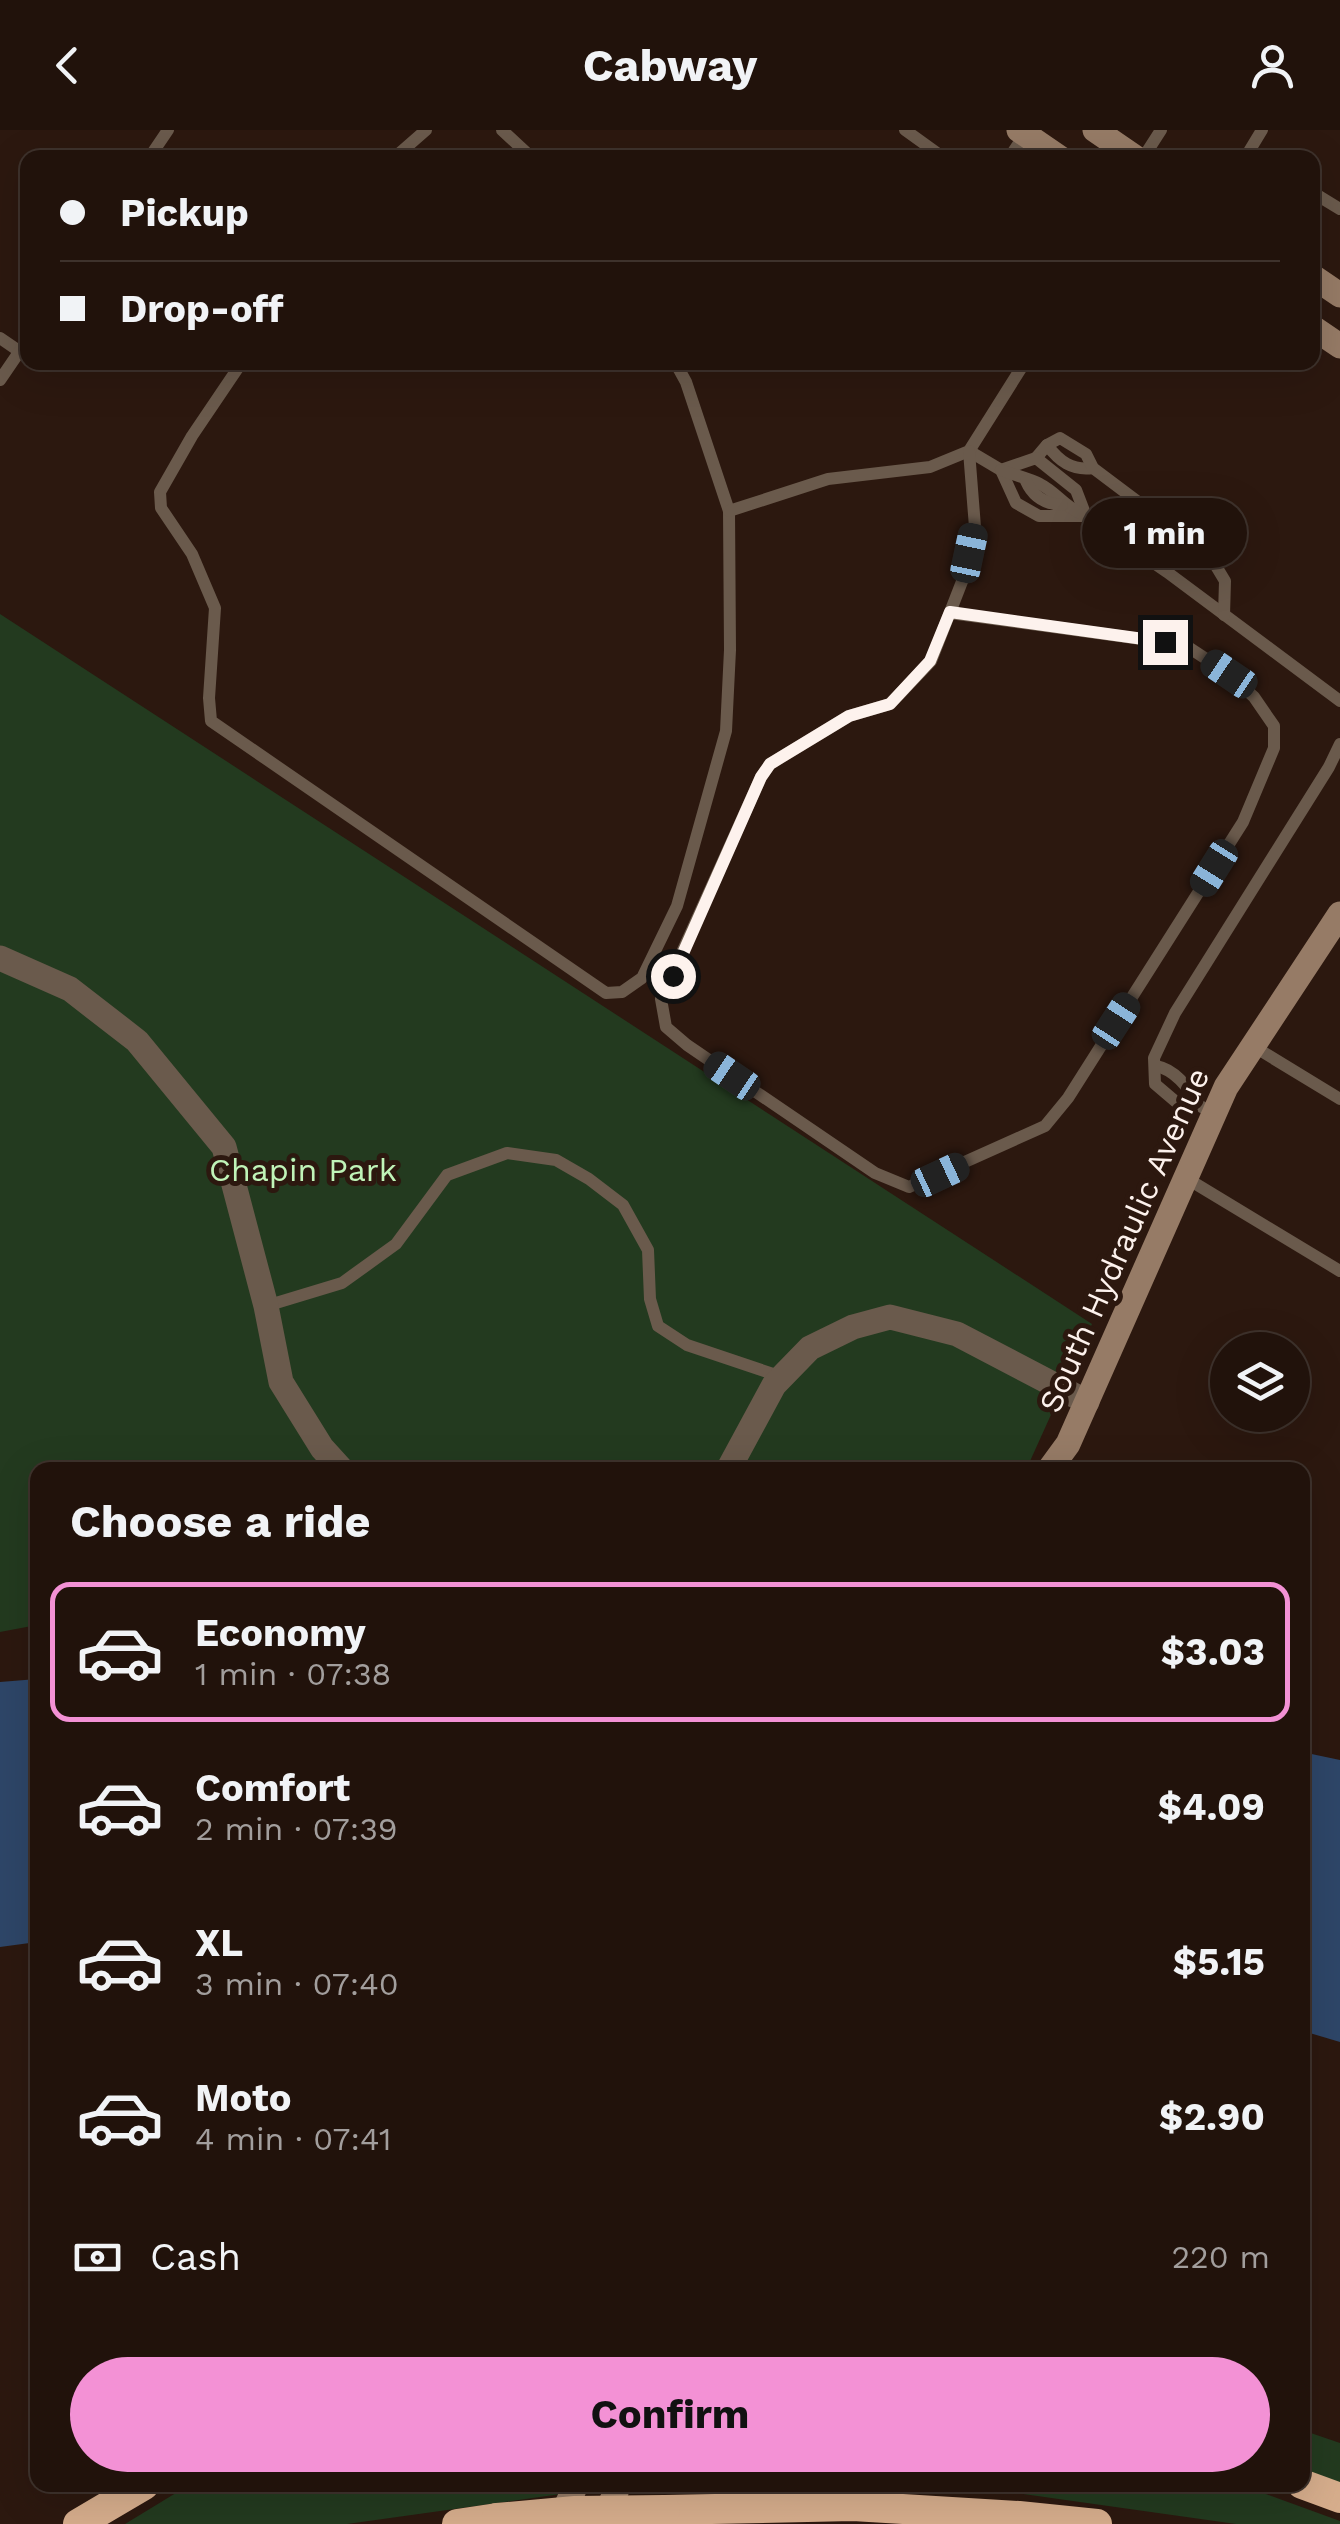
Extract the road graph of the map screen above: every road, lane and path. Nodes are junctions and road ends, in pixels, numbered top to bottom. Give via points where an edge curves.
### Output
1 (426, 130) edge
2 (502, 130) edge
3 (904, 130) edge
4 (1095, 130) edge
5 (1022, 132) edge
6 (403, 150) edge
7 (523, 150) edge
8 (933, 150) edge
9 (1048, 150) edge
10 (1127, 150) edge
11 (20, 350) edge
12 (237, 370) edge
13 (679, 370) edge
14 (1020, 370) edge
15 (0, 380) edge
16 (969, 451) junction
17 (1036, 458) junction
18 (1001, 470) junction
19 (729, 510) junction
20 (1086, 516) junction
21 (950, 612) junction
22 (1224, 615) junction
23 (1340, 702) edge
24 (1340, 744) edge
25 (1340, 914) edge
26 (0, 958) edge
27 (1253, 1046) junction
28 (1156, 1066) junction
29 (1340, 1100) edge
30 (1205, 1108) junction
31 (1186, 1178) junction
32 (1340, 1271) edge
33 (266, 1306) junction
34 (782, 1376) junction
35 (1086, 1402) junction
36 (1068, 1444) junction
37 (335, 1462) edge
38 (733, 1462) edge
39 (1055, 1462) edge
40 (1065, 1462) edge
41 (1310, 2487) edge
42 (132, 2492) edge
43 (573, 2492) edge
44 (616, 2492) edge
45 (1340, 2498) edge
46 (78, 2524) edge
47 (457, 2524) edge
48 (558, 2524) edge
49 (601, 2524) edge
50 (1096, 2524) edge

1 - 6 lane
2 - 7 lane
3 - 8 lane
4 - 10 street
5 - 9 street
11 - 15 lane
12 - 19 lane via 160,492 161,508 192,554 215,608 211,721 606,994 642,978 677,906 726,731
13 - 19 lane
14 - 16 lane
16 - 18 lane
16 - 19 lane via 930,467 828,479
16 - 21 lane via 975,527
17 - 18 lane
17 - 20 lane via 1076,490
17 - 22 lane via 1060,438 1210,556 1225,581
18 - 20 lane via 1036,481
18 - 20 lane via 1016,503 1038,516
20 - 22 lane
21 - 21 lane via 930,661 890,704 849,716 770,764 661,999 666,1027 686,1045 876,1172 910,1187 1045,1126 1243,822 1274,748 1274,726 1254,697 1186,645
22 - 23 lane
24 - 28 lane via 1175,1012
25 - 27 street, South Hydraulic Avenue
26 - 33 street via 70,989 138,1041 224,1147
27 - 29 lane
27 - 30 street, South Hydraulic Avenue
28 - 30 lane
28 - 30 lane via 1154,1084 1168,1097 1182,1108
30 - 31 street, South Hydraulic Avenue
31 - 32 lane
31 - 35 street, South Hydraulic Avenue
33 - 34 lane via 342,1284 396,1244 447,1175 507,1153 556,1160 623,1205 648,1250 658,1326 686,1346
33 - 37 street via 281,1382
34 - 35 street via 810,1348 853,1326 890,1318 957,1334
34 - 38 street
35 - 36 street, South Hydraulic Avenue
36 - 39 street, South Hydraulic Avenue
36 - 40 street, South Hydraulic Avenue
41 - 45 highway
42 - 46 highway
43 - 48 street
44 - 49 street
47 - 50 highway, bridge via 575,2511 853,2506

